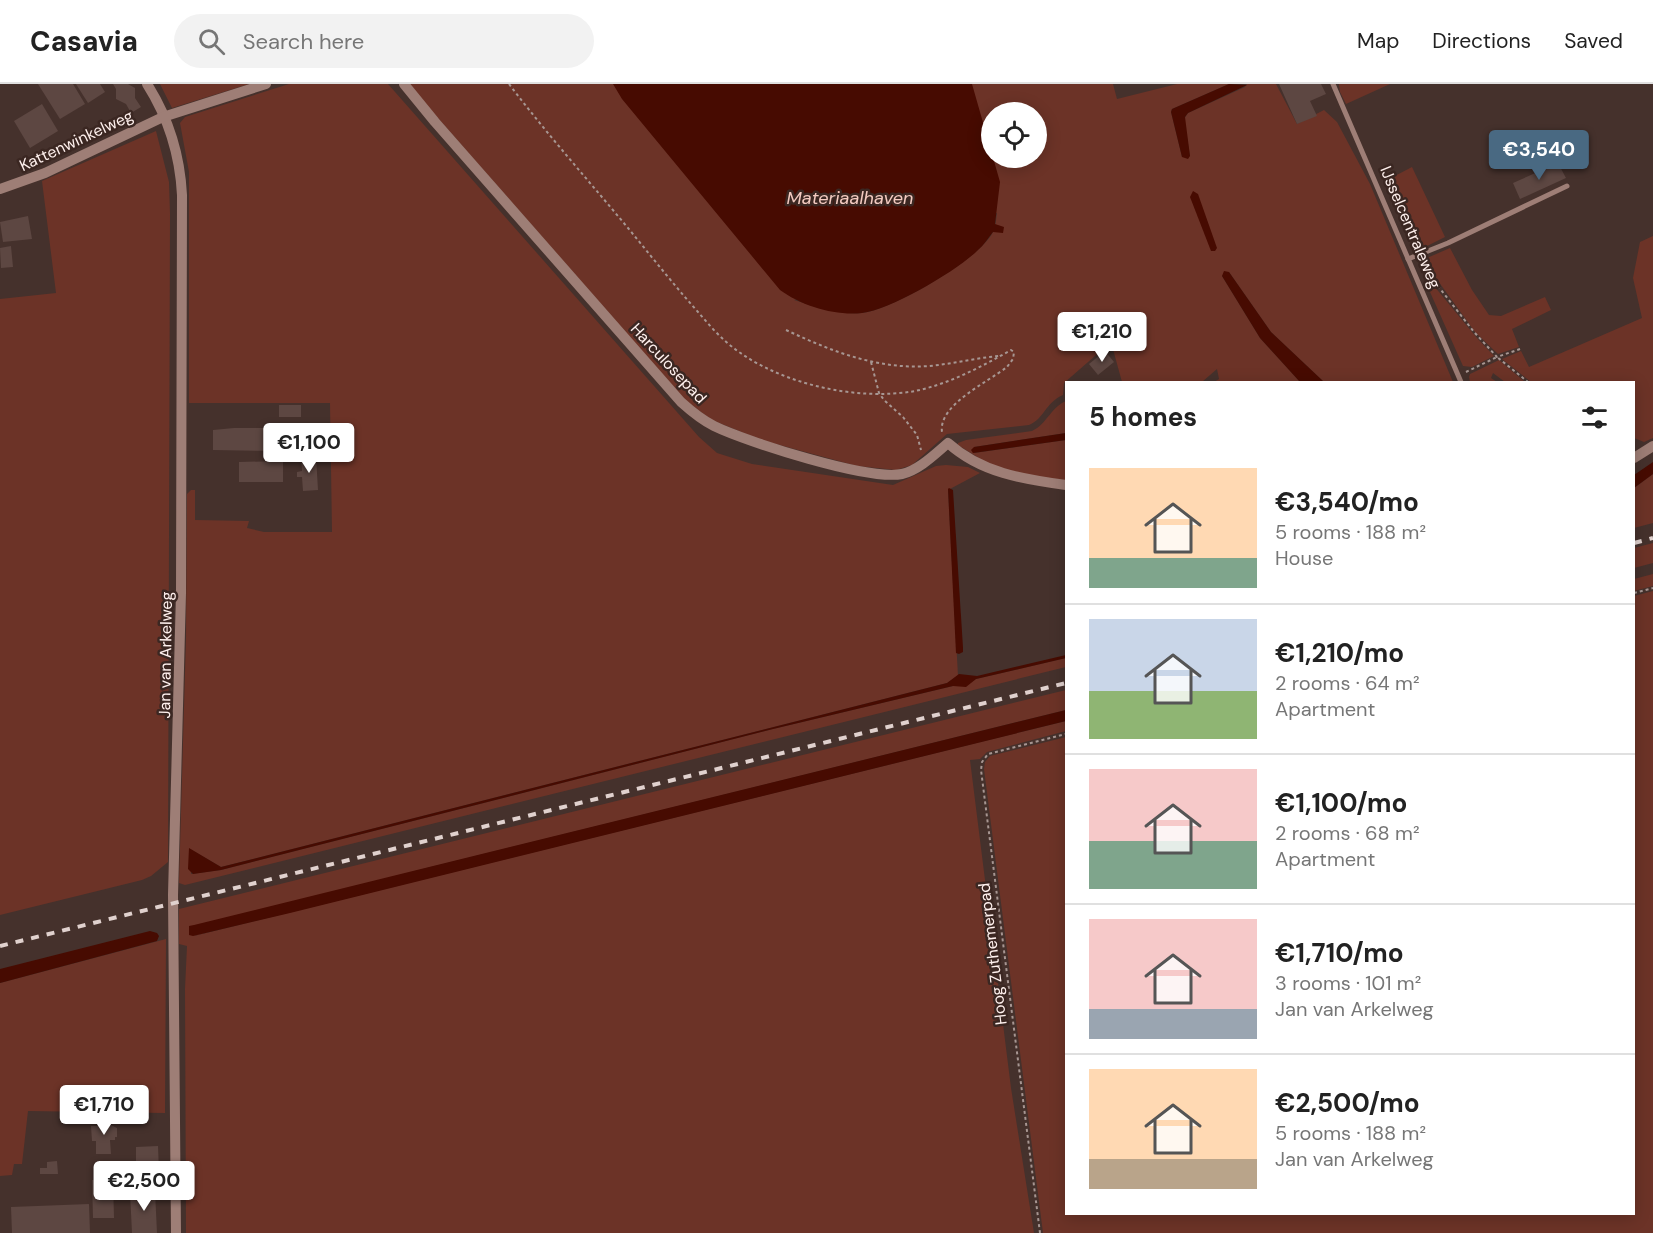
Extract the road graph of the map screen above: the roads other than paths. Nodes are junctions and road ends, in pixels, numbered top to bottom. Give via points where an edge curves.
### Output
1 (147, 84) edge
2 (266, 84) edge
3 (404, 84) edge
4 (1334, 84) edge
5 (163, 117) junction
6 (1567, 186) dead end
7 (0, 189) edge
8 (1408, 259) junction
9 (1460, 381) edge
10 (1653, 446) edge
11 (1635, 457) edge
12 (1065, 484) edge
13 (176, 1233) edge

1 - 5 street, Jan van Arkelweg
2 - 5 street
3 - 12 street, Harculosepad via 681,402 721,429 855,469 886,474 901,474 948,443 961,455 994,471
4 - 8 lane, IJsselcentraleweg
5 - 7 street, Kattenwinkelweg via 45,173
5 - 13 street, Jan van Arkelweg via 178,158 182,195 181,593 173,895
6 - 8 lane
8 - 9 lane, IJsselcentraleweg
10 - 11 street

